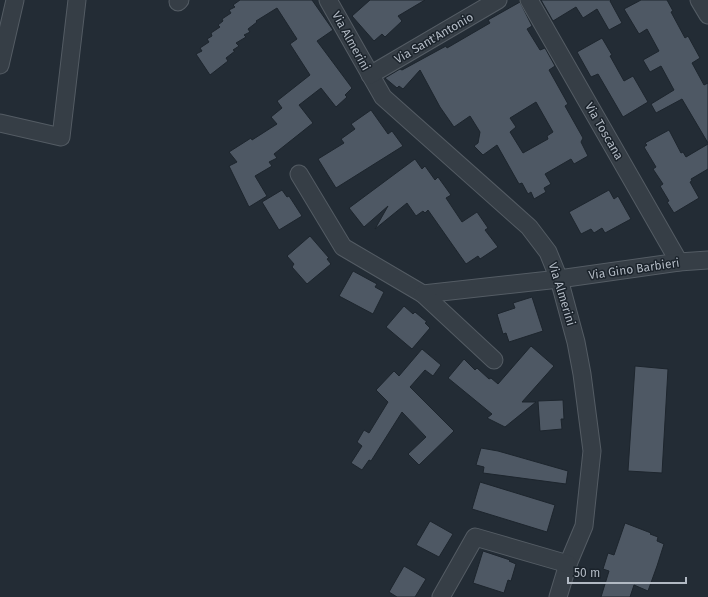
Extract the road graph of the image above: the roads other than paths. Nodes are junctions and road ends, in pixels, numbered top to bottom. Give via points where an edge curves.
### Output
1 (16, 0) edge
2 (77, 0) edge
3 (328, 0) edge
4 (498, 0) edge
5 (529, 0) edge
6 (700, 0) edge
7 (708, 15) edge
8 (0, 65) edge
9 (370, 75) junction
10 (0, 123) edge
11 (299, 174) dead end
12 (708, 260) edge
13 (679, 262) junction
14 (559, 279) junction
15 (423, 294) junction
16 (494, 360) dead end
17 (568, 564) junction
18 (441, 597) edge
19 (558, 597) edge

1 - 8 street
2 - 10 street via 61,137
3 - 9 street, Via Almerini
4 - 9 street, Via Sant'Antonio
5 - 13 street, Via Toscana
6 - 7 street
9 - 14 street, Via Almerini via 383,97 529,227 548,252
11 - 15 street via 343,247
12 - 13 street, Via Gino Barbieri
13 - 14 street, Via Gino Barbieri
14 - 15 street, Via Gino Barbieri
14 - 17 street, Via Almerini via 576,342 592,451 584,526
15 - 16 street
17 - 18 street via 475,537
17 - 19 street, Via Almerini

